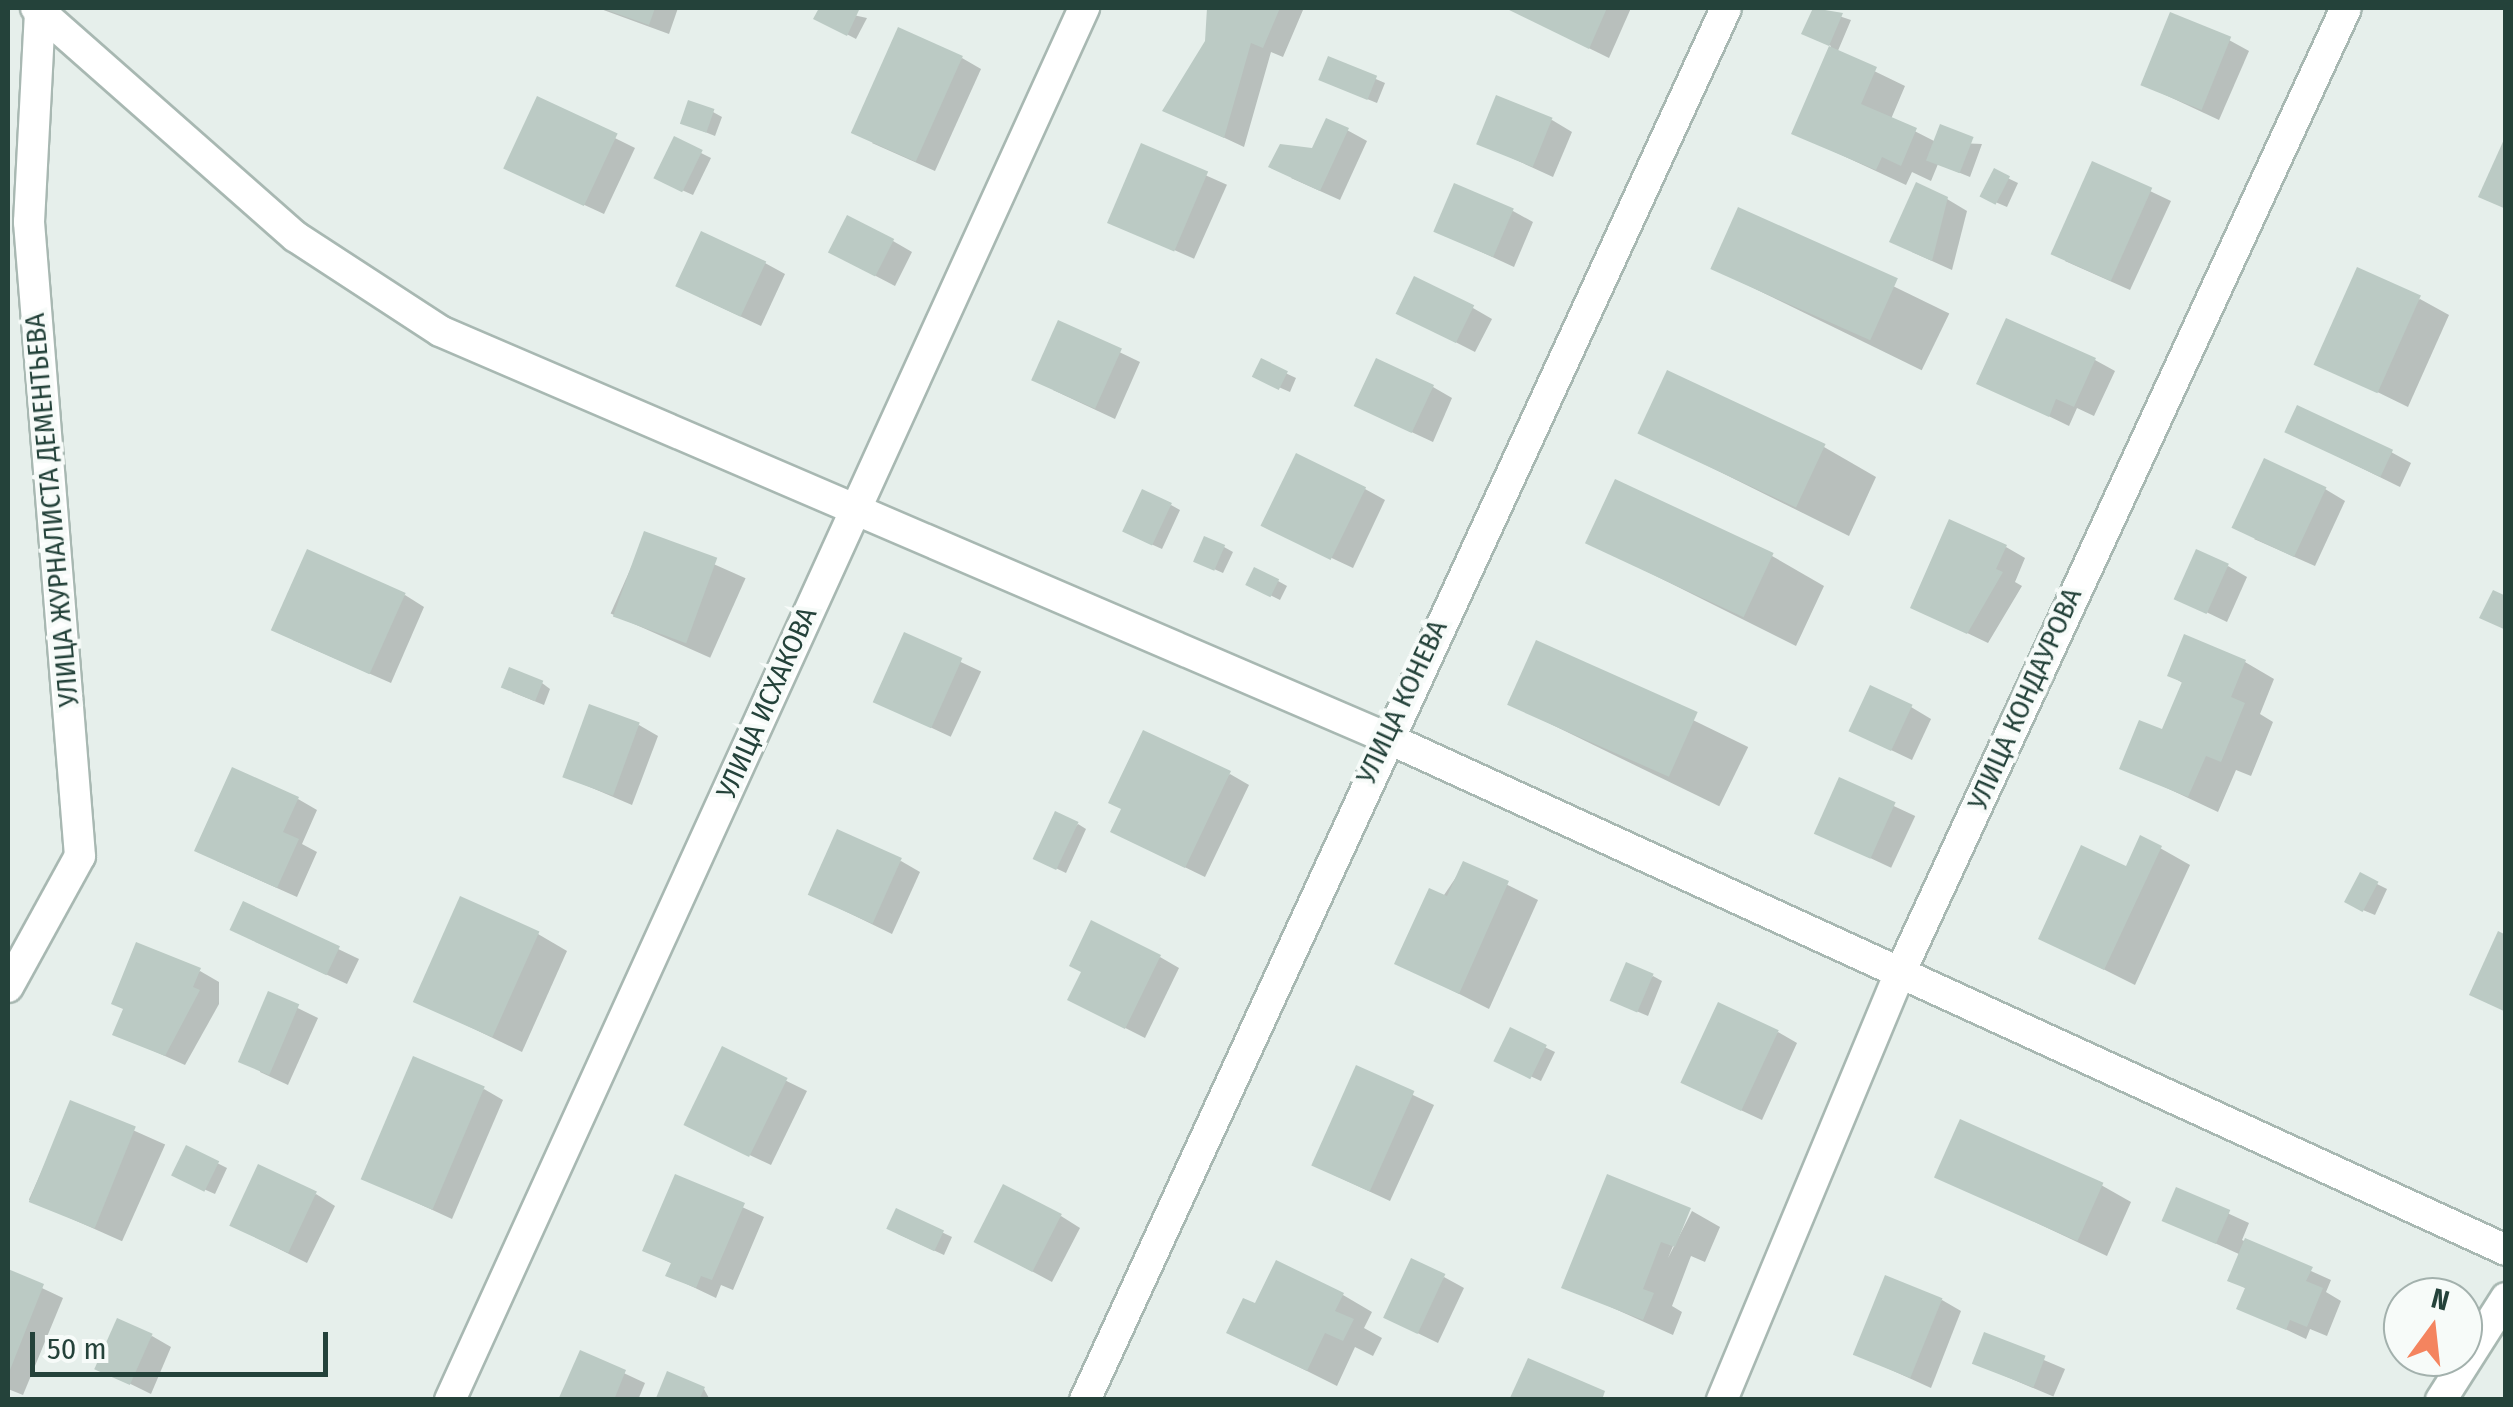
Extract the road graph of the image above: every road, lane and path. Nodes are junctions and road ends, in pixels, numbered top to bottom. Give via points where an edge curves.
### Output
1 (1084, 8) edge
2 (1726, 8) edge
3 (2346, 8) edge
4 (38, 11) edge
5 (856, 506) junction
6 (1385, 737) junction
7 (1899, 975) junction
8 (8, 987) edge
9 (2506, 1250) edge
10 (2506, 1298) edge
11 (450, 1400) edge
12 (1084, 1400) edge
13 (1722, 1400) edge
14 (2441, 1400) edge

1 - 5 street, УЛИЦА ИСХАКОВА
2 - 6 street, УЛИЦА КОНЕВА
3 - 7 street, УЛИЦА КОНДАУРОВА
4 - 5 street via 296,237 440,331
4 - 8 street, УЛИЦА ЖУРНАЛИСТА ДЕМЕНТЬЕВА via 30,222 80,856
5 - 6 street
5 - 11 street, УЛИЦА ИСХАКОВА
6 - 7 street
6 - 12 street, УЛИЦА КОНЕВА
7 - 9 street
7 - 13 street, УЛИЦА КОНДАУРОВА
10 - 14 street

